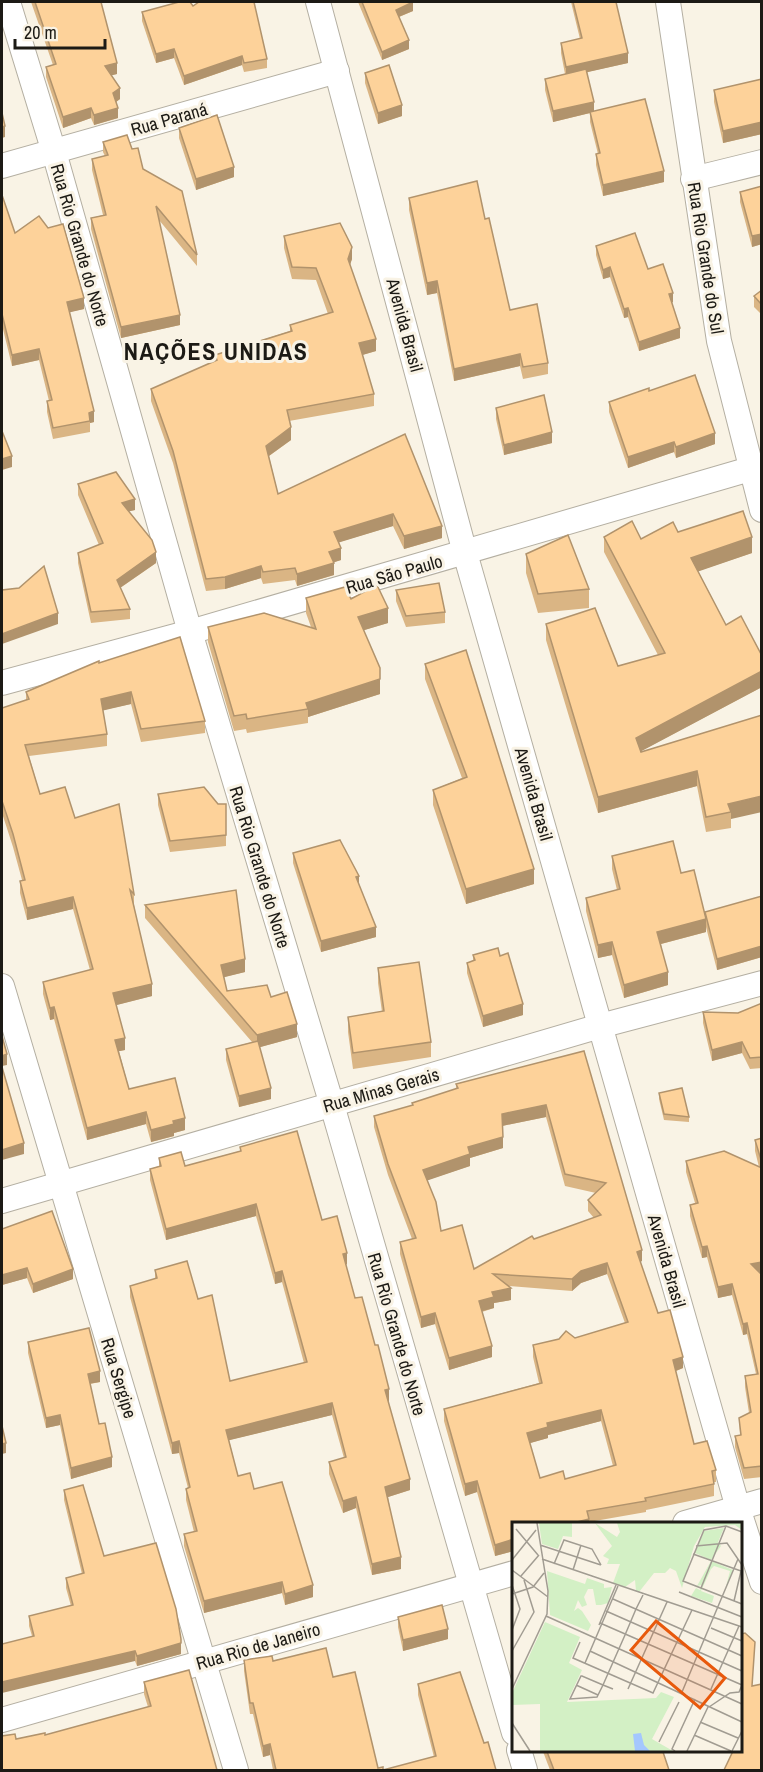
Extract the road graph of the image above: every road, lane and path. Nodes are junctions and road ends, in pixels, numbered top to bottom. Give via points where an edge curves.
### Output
1 (8, 2) edge
2 (318, 2) edge
3 (668, 2) edge
4 (337, 71) junction
5 (54, 152) junction
6 (762, 162) edge
7 (2, 166) edge
8 (693, 179) junction
9 (750, 469) junction
10 (762, 510) edge
11 (465, 553) junction
12 (190, 632) junction
13 (2, 683) edge
14 (762, 983) edge
15 (2, 986) edge
16 (600, 1026) junction
17 (332, 1105) junction
18 (61, 1183) junction
19 (2, 1200) edge
20 (762, 1501) edge
21 (738, 1508) junction
22 (689, 1522) edge
23 (512, 1574) edge
24 (762, 1582) edge
25 (469, 1586) junction
26 (203, 1661) junction
27 (2, 1720) edge
28 (512, 1726) edge
29 (520, 1751) edge
30 (236, 1770) edge
31 (525, 1770) edge

1 - 5 street, Rua Rio Grande do Norte
2 - 4 street, Avenida Brasil
3 - 8 street, Rua Rio Grande do Sul
4 - 5 street, Rua Paraná
4 - 11 street, Avenida Brasil
5 - 7 street, Rua Paraná
5 - 12 street, Rua Rio Grande do Norte
6 - 8 street
8 - 9 street, Rua Rio Grande do Sul via 719,341
9 - 10 street, Rua Rio Grande do Sul
9 - 11 street, Rua São Paulo
11 - 12 street, Rua São Paulo
11 - 16 street, Avenida Brasil
12 - 13 street, Rua São Paulo
12 - 17 street, Rua Rio Grande do Norte
14 - 16 street, Rua Minas Gerais
15 - 18 street, Rua Sergipe
16 - 17 street, Rua Minas Gerais
16 - 21 street, Avenida Brasil
17 - 18 street, Rua Minas Gerais
17 - 25 street, Rua Rio Grande do Norte
18 - 19 street, Rua Minas Gerais
18 - 26 street, Rua Sergipe
20 - 21 street
21 - 22 street
21 - 24 street, Avenida Brasil
23 - 25 street, Rua Rio de Janeiro
25 - 26 street, Rua Rio de Janeiro
25 - 28 street, Rua Rio Grande do Norte
26 - 27 street, Rua Rio de Janeiro
26 - 30 street, Rua Sergipe
29 - 31 street

